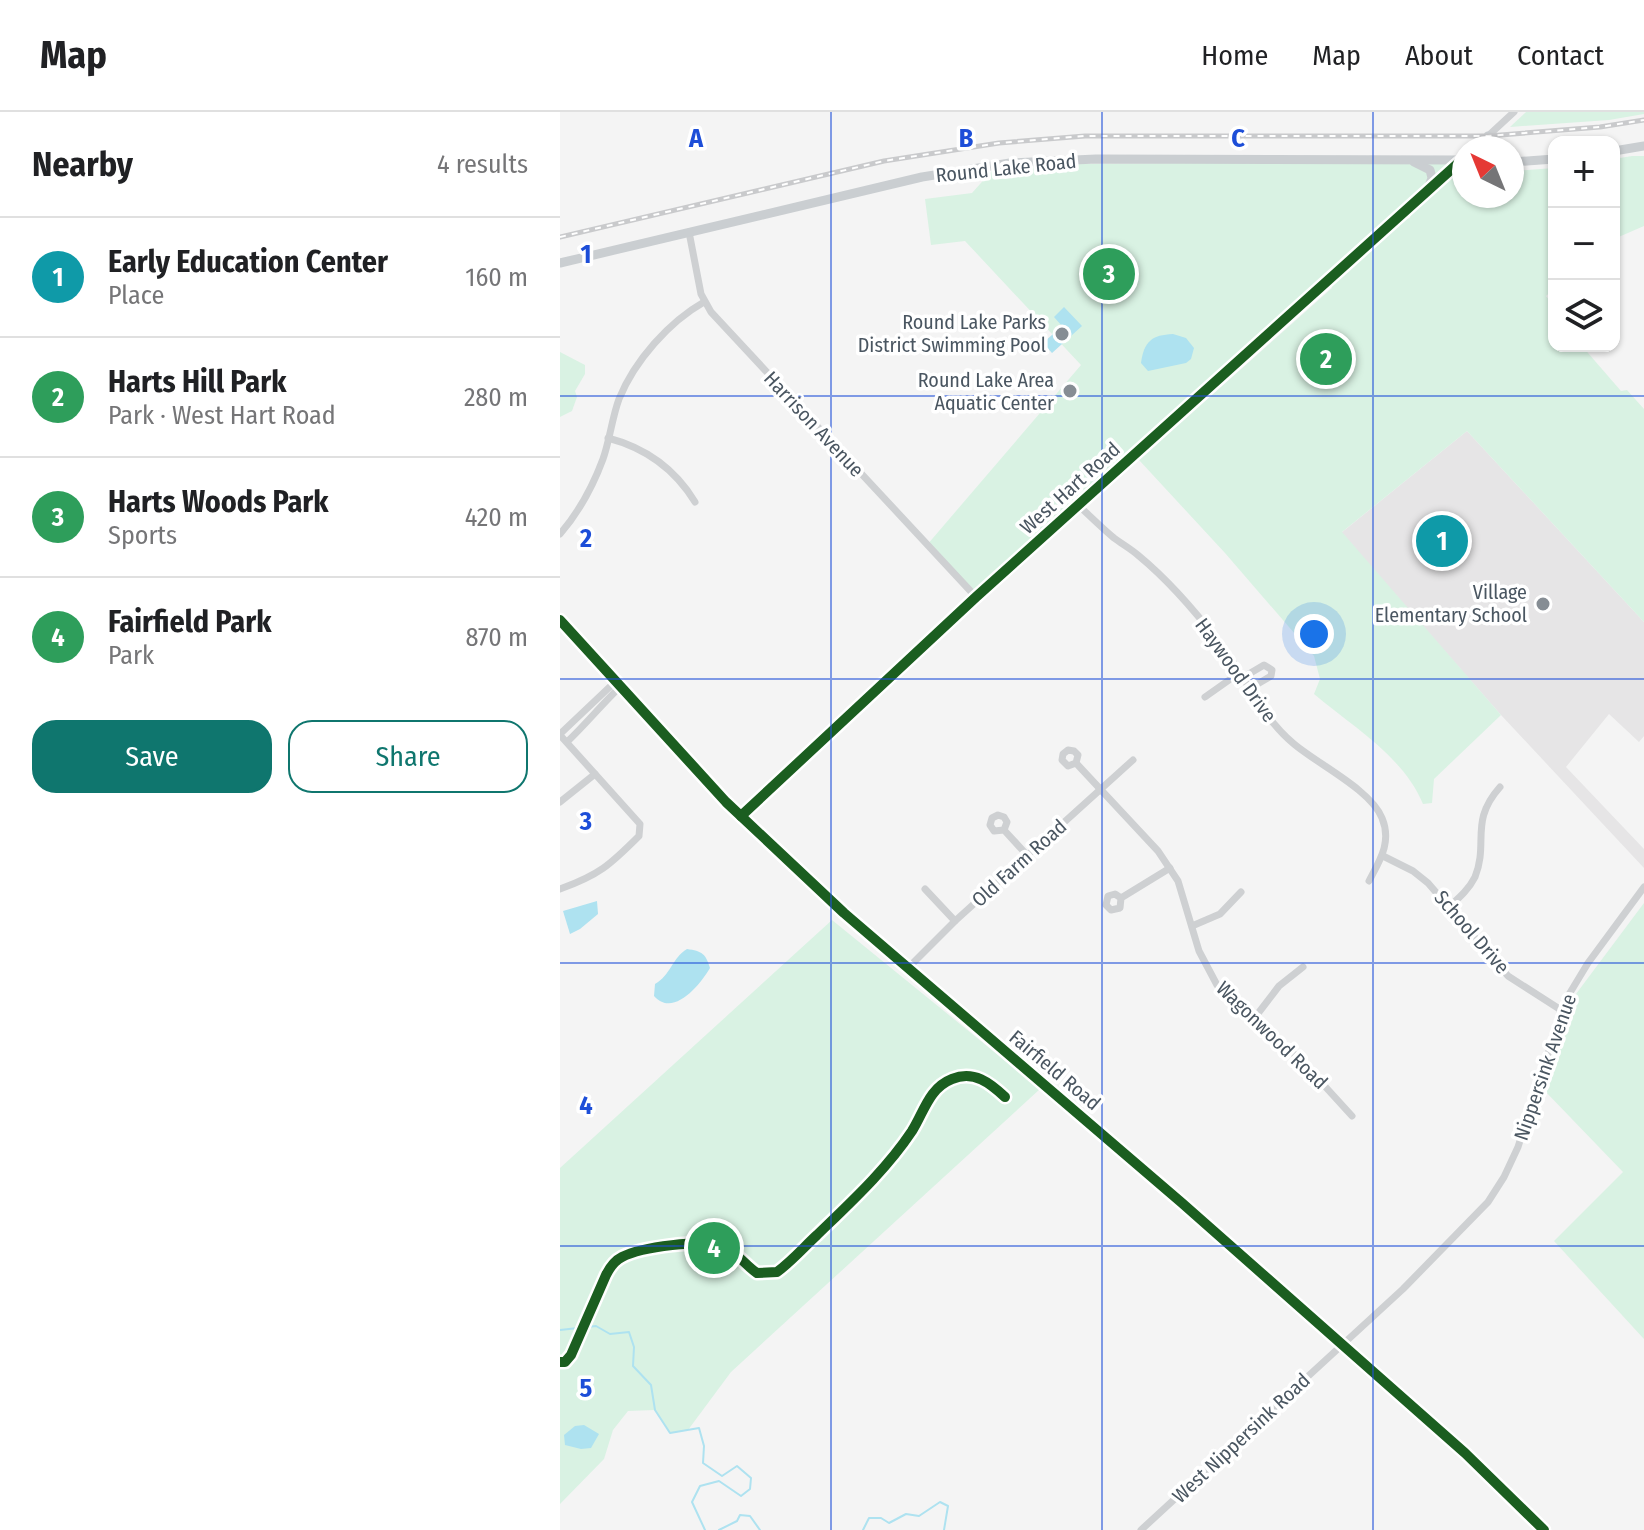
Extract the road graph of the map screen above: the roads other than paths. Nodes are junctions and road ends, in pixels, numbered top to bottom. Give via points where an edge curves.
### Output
1 (1514, 112) edge
2 (1488, 136) edge
3 (1644, 146) edge
4 (1620, 150) edge
5 (1452, 159) edge
6 (1548, 159) edge
7 (1408, 160) junction
8 (1524, 161) edge
9 (1452, 169) edge
10 (1427, 191) junction
11 (689, 232) junction
12 (560, 263) edge
13 (704, 302) junction
14 (608, 438) junction
15 (695, 502) dead end
16 (1078, 505) junction
17 (560, 534) edge
18 (976, 597) junction
19 (560, 620) edge
20 (1241, 675) junction
21 (618, 684) junction
22 (1249, 689) junction
23 (1205, 697) dead end
24 (560, 734) edge
25 (567, 742) junction
26 (1133, 760) dead end
27 (1076, 763) dead end
28 (595, 774) junction
29 (1500, 787) dead end
30 (1101, 789) junction
31 (560, 802) edge
32 (741, 816) junction
33 (1004, 830) dead end
34 (1027, 855) junction
35 (1383, 856) junction
36 (1170, 868) junction
37 (1369, 881) dead end
38 (1644, 887) edge
39 (560, 889) edge
40 (925, 889) dead end
41 (1241, 892) dead end
42 (1121, 898) dead end
43 (1450, 906) junction
44 (955, 921) junction
45 (1192, 926) junction
46 (1303, 967) dead end
47 (908, 968) junction
48 (1561, 1010) junction
49 (1253, 1020) junction
50 (1352, 1116) dead end
51 (1342, 1345) junction
52 (1141, 1530) edge
53 (1544, 1530) edge

1 - 2 street
3 - 4 main road
5 - 7 main road, Round Lake Road
6 - 8 main road
7 - 10 main road via 1430,170
7 - 11 main road, Round Lake Road via 1010,163 922,177
9 - 10 street, West Hart Road
10 - 16 street, West Hart Road
11 - 12 main road, Round Lake Road
11 - 13 street, Harrison Avenue
13 - 14 street via 670,328 643,359 619,399
13 - 18 street, Harrison Avenue
14 - 15 street via 654,458
14 - 17 street via 591,487
16 - 18 street, West Hart Road
16 - 20 street, Haywood Drive via 1166,582
18 - 32 street, West Hart Road
19 - 21 street, Fairfield Road
20 - 22 street, Haywood Drive
20 - 22 street via 1264,665 1272,670
20 - 23 street
21 - 24 street
21 - 25 street
21 - 32 street, Fairfield Road
22 - 35 street, Haywood Drive via 1290,741 1374,804 1386,832
24 - 25 street
25 - 28 street
26 - 30 street, Old Farm Road
27 - 30 street, Wagonwood Road
28 - 31 street
28 - 39 street via 640,824 639,836 606,869
29 - 43 street via 1480,821 1476,874
30 - 34 street, Old Farm Road
30 - 36 street, Wagonwood Road
32 - 47 street, Fairfield Road
33 - 34 street
34 - 44 street, Old Farm Road
35 - 37 street
35 - 43 street, School Drive via 1413,871
36 - 42 street
36 - 45 street, Wagonwood Road
38 - 48 street, Nippersink Avenue
40 - 44 street
41 - 45 street via 1220,914
43 - 48 street, School Drive via 1508,976
44 - 47 street, Old Farm Road
45 - 49 street, Wagonwood Road via 1211,976
46 - 49 street via 1279,986
47 - 51 street, Fairfield Road
48 - 51 street, Nippersink Avenue via 1518,1147 1488,1202
49 - 50 street, Wagonwood Road via 1300,1059
51 - 52 street, West Nippersink Road
51 - 53 street, Fairfield Road

